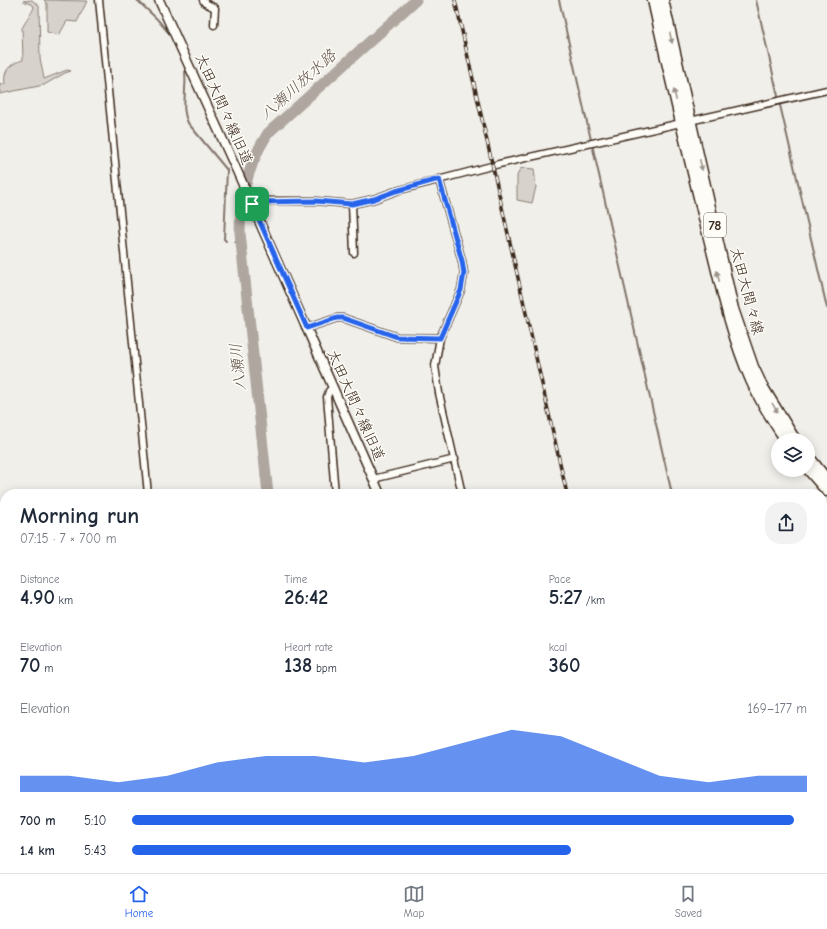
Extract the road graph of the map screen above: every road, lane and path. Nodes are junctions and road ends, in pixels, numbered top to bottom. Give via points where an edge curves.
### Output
1 (99, 0) edge
2 (159, 0) edge
3 (203, 0) edge
4 (653, 0) edge
5 (663, 0) edge
6 (214, 25) dead end
7 (827, 90) edge
8 (686, 122) junction
9 (439, 179) junction
10 (251, 201) junction
11 (352, 204) junction
12 (354, 253) dead end
13 (307, 328) junction
14 (440, 338) junction
15 (333, 388) junction
16 (782, 433) edge
17 (791, 433) edge
18 (455, 459) junction
19 (815, 465) edge
20 (815, 477) edge
21 (373, 479) junction
22 (827, 480) edge
23 (148, 489) edge
24 (335, 489) edge
25 (378, 489) edge
26 (461, 489) edge
27 (825, 489) edge

1 - 23 street
2 - 10 street, 太田大間々線旧道
3 - 6 street via 215,8
8 -> 4 main road, 太田大間々線 / 78
5 -> 8 main road, 太田大間々線 / 78
7 - 8 street
8 - 9 street
16 -> 8 main road, 太田大間々線 / 78 via 752,382 735,339 720,284
8 -> 17 main road, 太田大間々線 / 78 via 733,309 762,386
9 - 11 street
9 - 14 street via 464,273 461,290
10 - 11 street
10 - 13 street, 太田大間々線旧道
11 - 12 street
13 - 14 street via 343,318 397,337
13 - 15 street, 太田大間々線旧道
14 - 18 street via 436,355 436,374
15 - 21 street, 太田大間々線旧道
15 - 24 street via 327,397
18 - 21 street
18 - 26 street
19 - 22 main road
20 - 27 main road
21 - 25 street, 太田大間々線旧道

